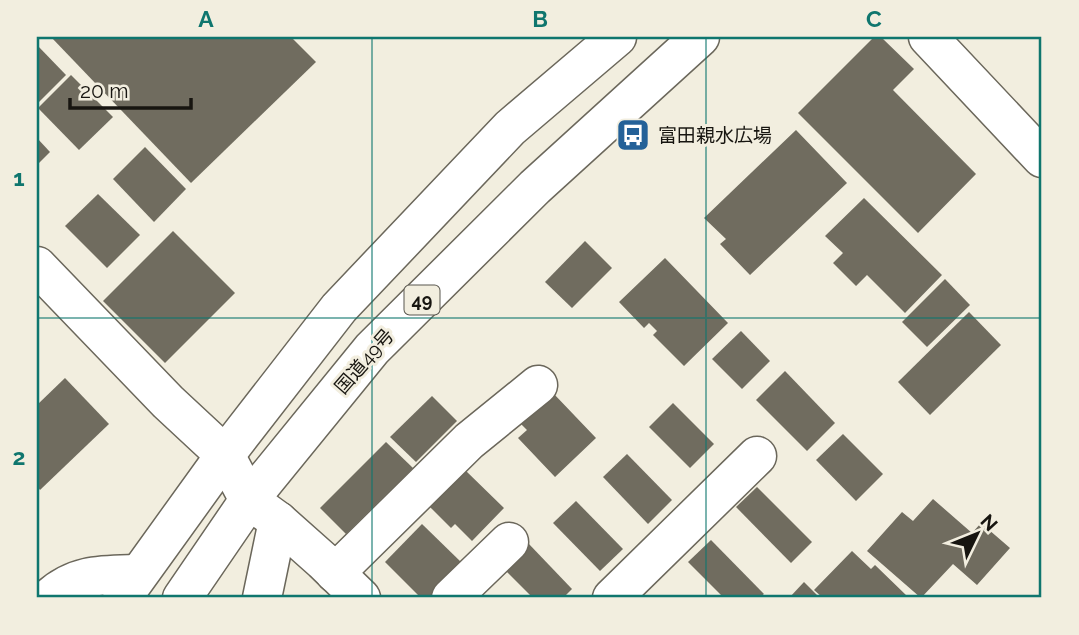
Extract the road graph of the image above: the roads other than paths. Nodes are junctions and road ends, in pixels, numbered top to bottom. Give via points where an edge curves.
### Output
1 (617, 37) edge
2 (700, 37) edge
3 (928, 37) edge
4 (1040, 150) edge
5 (37, 266) edge
6 (538, 385) dead end
7 (225, 455) junction
8 (757, 456) dead end
9 (264, 510) junction
10 (509, 542) dead end
11 (348, 585) edge
12 (130, 586) edge
13 (49, 598) edge
14 (182, 598) edge
15 (262, 598) edge
16 (451, 598) edge
17 (612, 598) edge

1 - 7 main road via 510,128 339,308
2 - 9 main road, 国道49号 / 49 via 535,187 372,349
3 - 4 main road
5 - 7 main road
6 - 11 main road via 469,441
7 - 9 main road
7 - 12 main road
8 - 17 main road
9 - 11 main road
9 - 14 main road, 国道49号 / 49
9 - 15 main road
10 - 16 main road
12 - 13 main road via 94,576 71,582

